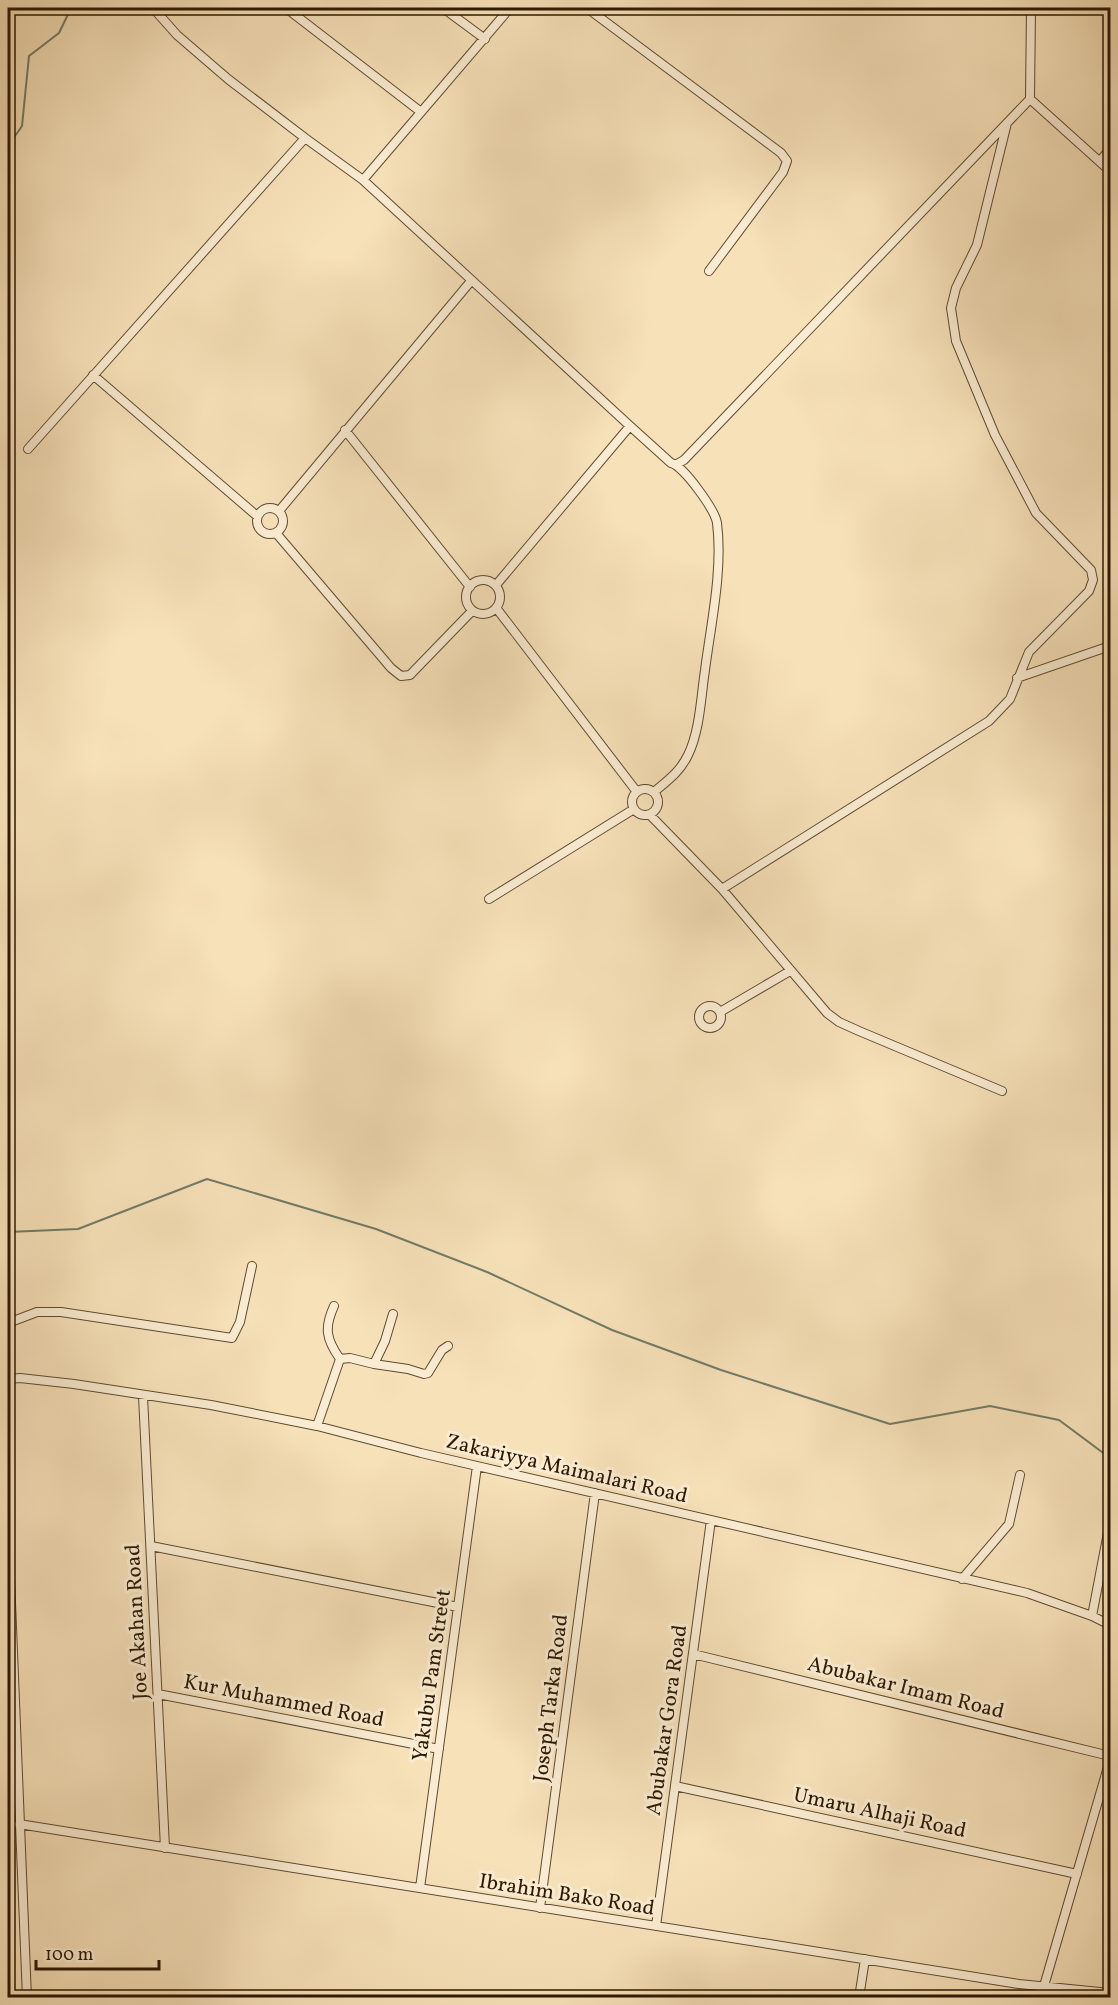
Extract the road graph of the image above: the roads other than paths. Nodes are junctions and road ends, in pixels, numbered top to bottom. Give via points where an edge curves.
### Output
1 (153, 8) edge
2 (286, 8) edge
3 (443, 8) edge
4 (510, 8) edge
5 (587, 8) edge
6 (1031, 8) edge
7 (485, 39) junction
8 (1030, 99) junction
9 (421, 112) junction
10 (1007, 123) junction
11 (305, 138) junction
12 (1110, 149) edge
13 (1100, 160) junction
14 (1110, 171) edge
15 (363, 180) junction
16 (709, 271) dead end
17 (471, 281) junction
18 (93, 375) junction
19 (630, 426) junction
20 (345, 430) junction
21 (28, 448) dead end
22 (677, 464) junction
23 (279, 511) junction
24 (257, 516) junction
25 (276, 533) junction
26 (496, 585) junction
27 (470, 587) junction
28 (497, 609) junction
29 (472, 611) junction
30 (1110, 646) edge
31 (1017, 678) junction
32 (637, 792) junction
33 (654, 792) junction
34 (634, 809) junction
35 (650, 815) junction
36 (722, 889) junction
37 (489, 899) dead end
38 (790, 970) junction
39 (720, 1012) dead end
40 (1002, 1091) dead end
41 (252, 1266) dead end
42 (334, 1306) dead end
43 (393, 1314) dead end
44 (8, 1323) edge
45 (448, 1346) dead end
46 (340, 1359) junction
47 (374, 1364) junction
48 (8, 1379) edge
49 (143, 1395) junction
50 (317, 1426) junction
51 (477, 1466) junction
52 (1020, 1474) dead end
53 (595, 1493) junction
54 (711, 1520) junction
55 (1110, 1522) edge
56 (8, 1528) edge
57 (151, 1546) junction
58 (962, 1579) junction
59 (458, 1607) junction
60 (1092, 1616) junction
61 (1110, 1625) edge
62 (10, 1635) edge
63 (693, 1654) junction
64 (158, 1694) junction
65 (439, 1749) junction
66 (8, 1754) edge
67 (17, 1756) junction
68 (1110, 1758) edge
69 (675, 1786) junction
70 (20, 1824) junction
71 (165, 1848) junction
72 (1077, 1874) junction
73 (420, 1888) junction
74 (540, 1908) junction
75 (656, 1926) junction
76 (864, 1959) junction
77 (1044, 1986) junction
78 (1110, 1993) edge
79 (27, 1998) edge
80 (859, 1998) edge

1 - 11 street via 177,35 228,79
2 - 9 street
3 - 7 street
4 - 7 street
5 - 16 street via 787,161 783,172
6 - 8 street
7 - 9 street
8 - 10 street
8 - 13 street
9 - 15 street
10 - 22 street
10 - 31 street via 977,245 956,288 951,308 956,341 996,435 1036,513 1089,566 1093,580 1086,593 1029,652
11 - 15 street
11 - 18 street
12 - 13 street
13 - 14 street
15 - 17 street
17 - 19 street
17 - 20 street
18 - 21 street
18 - 24 street
19 - 22 street
19 - 26 street
20 - 23 street
20 - 27 street
22 - 33 street via 717,520 718,560 698,720 688,755 673,778
23 - 24 street via 262,509
23 - 25 street via 282,526
24 - 25 street via 256,524 261,531 268,535
25 - 29 street via 401,676 410,675
26 - 27 street via 482,580
26 - 28 street via 501,597
27 - 29 street via 466,599
28 - 29 street via 481,615
28 - 32 street
30 - 31 street
31 - 36 street via 1010,699 989,721
32 - 33 street
32 - 34 street via 633,797
33 - 35 street via 659,802
34 - 35 street
34 - 37 street
35 - 36 street
36 - 38 street
38 - 39 street
38 - 40 street via 839,1022
41 - 44 street via 240,1322 232,1338 61,1312 37,1312
42 - 46 street via 327,1325
43 - 47 street
45 - 47 street via 424,1374
46 - 47 street
46 - 50 street
48 - 49 street, Zakariyya Maimalari Road
49 - 50 street, Zakariyya Maimalari Road
49 - 57 street, Joe Akahan Road
50 - 51 street, Zakariyya Maimalari Road
51 - 53 street, Zakariyya Maimalari Road
51 - 59 street, Yakubu Pam Street
52 - 58 street via 1009,1524
53 - 54 street, Zakariyya Maimalari Road
53 - 74 street, Joseph Tarka Road
54 - 58 street, Zakariyya Maimalari Road
54 - 63 street, Abubakar Gora Road
55 - 60 street
56 - 62 street
57 - 59 street
57 - 64 street, Joe Akahan Road
58 - 60 street, Zakariyya Maimalari Road via 1027,1593
59 - 65 street, Yakubu Pam Street
60 - 61 street, Zakariyya Maimalari Road
62 - 67 street
63 - 68 street, Abubakar Imam Road
63 - 69 street, Abubakar Gora Road
64 - 65 street, Kur Muhammed Road
64 - 71 street, Joe Akahan Road
65 - 73 street, Yakubu Pam Street
66 - 67 street
67 - 70 street
68 - 72 street
69 - 72 street, Umaru Alhaji Road
69 - 75 street, Abubakar Gora Road
70 - 71 street, Ibrahim Bako Road
70 - 79 street
71 - 73 street, Ibrahim Bako Road
72 - 77 street
73 - 74 street, Ibrahim Bako Road
74 - 75 street, Ibrahim Bako Road
75 - 76 street, Ibrahim Bako Road
76 - 77 street, Ibrahim Bako Road
76 - 80 street
77 - 78 street, Ibrahim Bako Road

